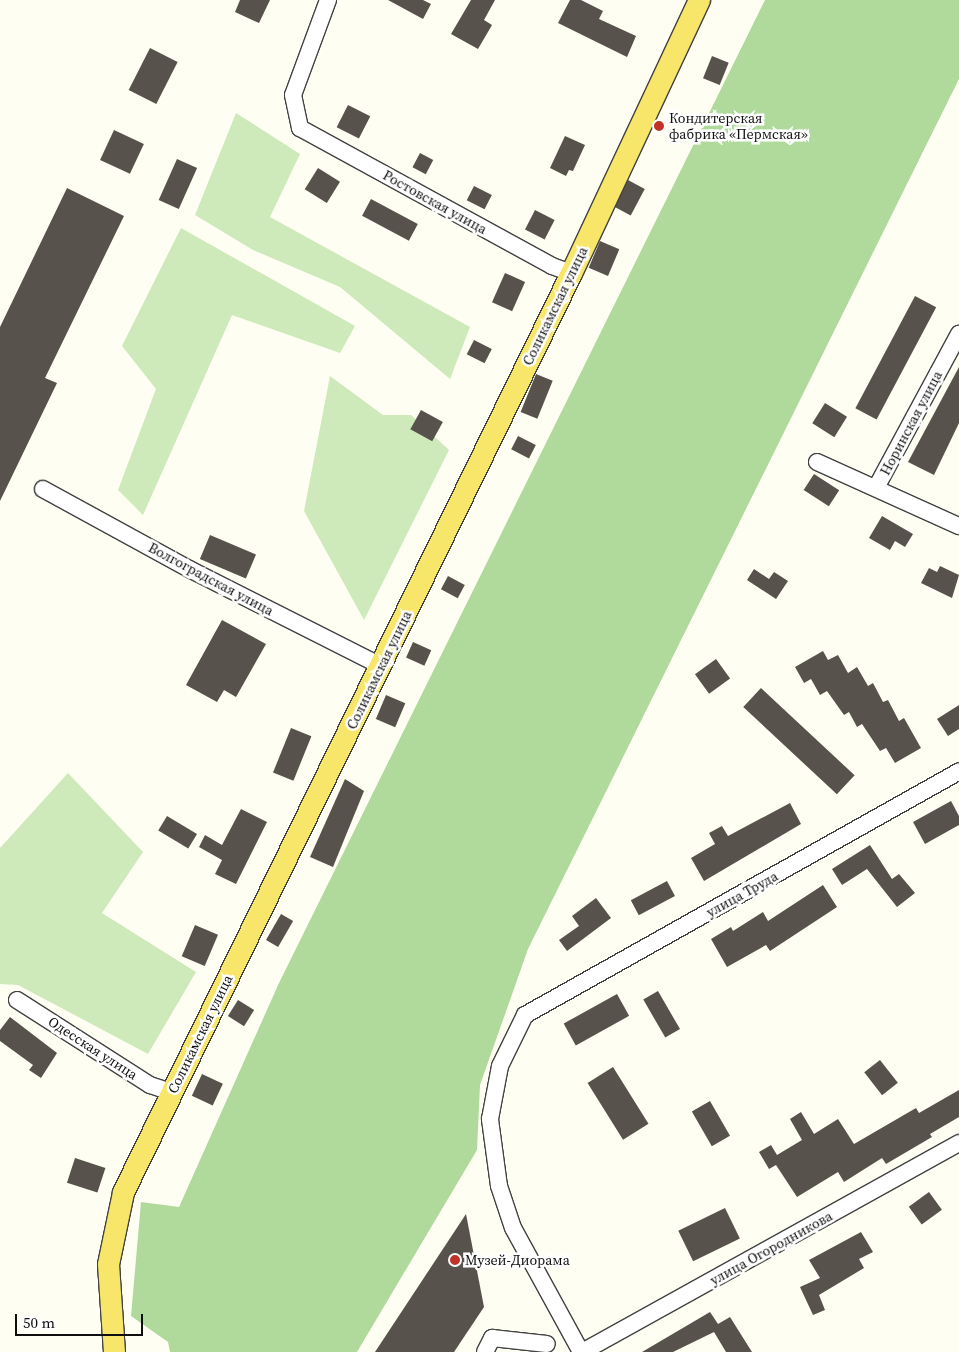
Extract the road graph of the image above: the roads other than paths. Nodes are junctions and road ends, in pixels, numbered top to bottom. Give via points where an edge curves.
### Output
1 (328, 0) edge
2 (699, 0) edge
3 (571, 273) junction
4 (959, 334) edge
5 (817, 462) dead end
6 (877, 486) junction
7 (43, 489) dead end
8 (959, 526) edge
9 (381, 666) junction
10 (959, 771) edge
11 (17, 1000) dead end
12 (171, 1092) junction
13 (959, 1143) edge
14 (547, 1344) dead end
15 (114, 1352) edge
16 (484, 1352) edge
17 (582, 1352) edge

1 - 3 street, Ростовская улица via 293,95 300,128 552,266
2 - 3 main road, Соликамская улица
3 - 9 main road, Соликамская улица
4 - 6 street, Норинская улица
5 - 6 street
6 - 8 street
7 - 9 street, Волгоградская улица via 191,570
9 - 12 main road, Соликамская улица
10 - 17 street, улица Труда via 525,1016 500,1066 490,1119 499,1186 513,1228
11 - 12 street, Одесская улица via 150,1085
12 - 15 main road, Соликамская улица via 123,1192 108,1264
13 - 17 street, улица Огородникова
14 - 16 street via 492,1338

